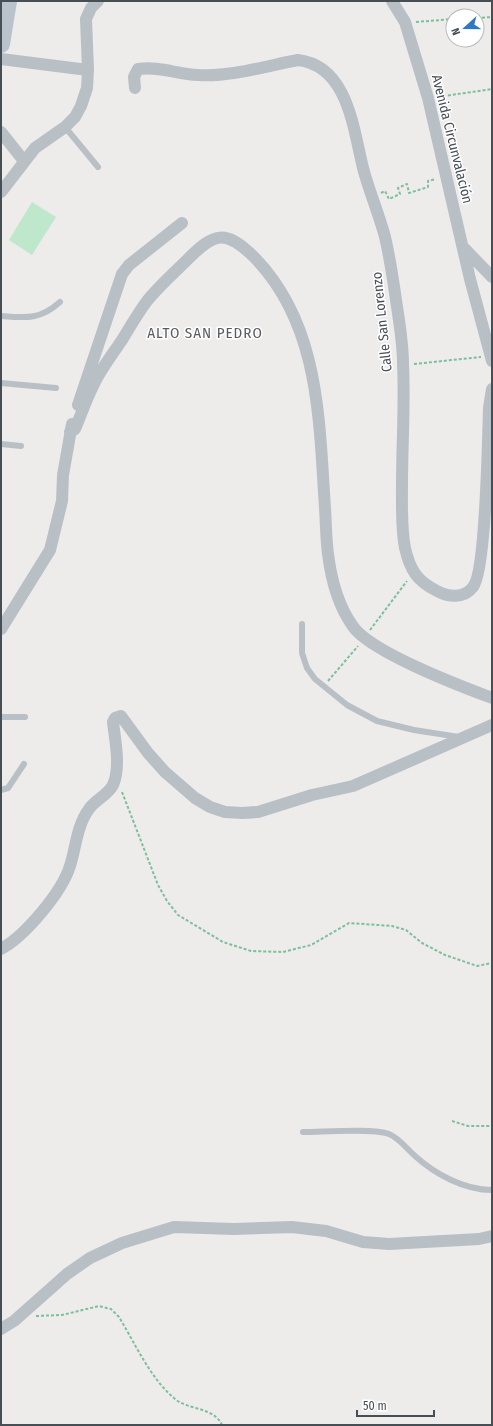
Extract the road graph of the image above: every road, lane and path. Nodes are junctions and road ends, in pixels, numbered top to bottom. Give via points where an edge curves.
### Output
1 (8, 1) edge
2 (98, 1) edge
3 (392, 1) edge
4 (445, 20) edge
5 (406, 22) junction
6 (1, 44) edge
7 (1, 59) edge
8 (88, 70) junction
9 (135, 88) dead end
10 (492, 89) edge
11 (428, 98) junction
12 (65, 127) junction
13 (1, 132) edge
14 (24, 160) junction
15 (98, 167) dead end
16 (447, 175) junction
17 (1, 192) edge
18 (372, 195) junction
19 (182, 223) dead end
20 (462, 246) junction
21 (492, 277) edge
22 (60, 302) dead end
23 (1, 316) edge
24 (491, 359) edge
25 (403, 365) junction
26 (1, 383) edge
27 (56, 388) dead end
28 (492, 389) edge
29 (70, 432) junction
30 (1, 444) edge
31 (21, 446) dead end
32 (488, 516) edge
33 (302, 624) dead end
34 (1, 629) edge
35 (492, 698) edge
36 (1, 717) edge
37 (25, 717) dead end
38 (492, 725) edge
39 (462, 739) junction
40 (24, 764) dead end
41 (113, 785) junction
42 (1, 790) edge
43 (1, 948) edge
44 (492, 963) edge
45 (452, 1121) dead end
46 (492, 1126) edge
47 (303, 1132) dead end
48 (492, 1190) edge
49 (492, 1236) edge
50 (21, 1315) junction
51 (1, 1329) edge
52 (222, 1425) edge

1 - 6 main road
2 - 8 street via 91,8 86,20
3 - 5 street, Avenida Circunvalación
4 - 5 path
5 - 11 street, Avenida Circunvalación
7 - 8 street
8 - 12 street via 87,88 81,106
9 - 18 street, Calle San Lorenzo via 134,77 138,69 166,69 213,75 298,60 310,62 329,73 340,88
10 - 11 path
11 - 16 street, Avenida Circunvalación
12 - 14 street via 35,148
12 - 15 lane
13 - 14 street
14 - 17 street
16 - 18 path via 428,182 428,188 409,193 407,184 398,188 400,194 389,199 385,191
16 - 20 street, Avenida Circunvalación
18 - 25 street, Calle San Lorenzo via 391,266
19 - 29 street via 129,265 122,274
20 - 21 street
20 - 24 street
22 - 23 lane via 46,312 30,318
24 - 25 path
25 - 32 street, Calle San Lorenzo via 403,531 409,561 420,581 447,596 466,594 474,587
26 - 27 lane
28 - 32 street, Calle San Lorenzo via 489,408
29 - 34 street via 63,475 62,501 50,550
29 - 35 street via 74,429 93,385 147,301 208,240 223,236 233,239 279,286 294,313 305,342 320,426 328,554 340,605 347,618 353,628 370,644
30 - 31 lane
33 - 39 lane via 302,653 307,668 315,679 347,705 377,722
36 - 37 lane
38 - 39 street
39 - 41 street via 353,786 258,812 225,812 210,807 175,781 148,753 121,716 113,722 116,759
40 - 42 lane via 8,788
41 - 43 street via 89,809 78,831 70,868 62,884 29,927
41 - 44 path via 122,791 158,885 167,901 178,915 223,942 252,951 283,952 311,945 350,923 392,926 406,930 422,943 445,955 477,966
45 - 46 path via 468,1126
47 - 48 lane via 389,1134 398,1139 419,1160 439,1173 465,1185
49 - 50 street via 389,1244 363,1242 326,1231 292,1227 174,1227 122,1243 90,1258 67,1274
50 - 51 street
50 - 52 path via 62,1315 99,1306 111,1309 119,1317 162,1387 178,1402 214,1416

